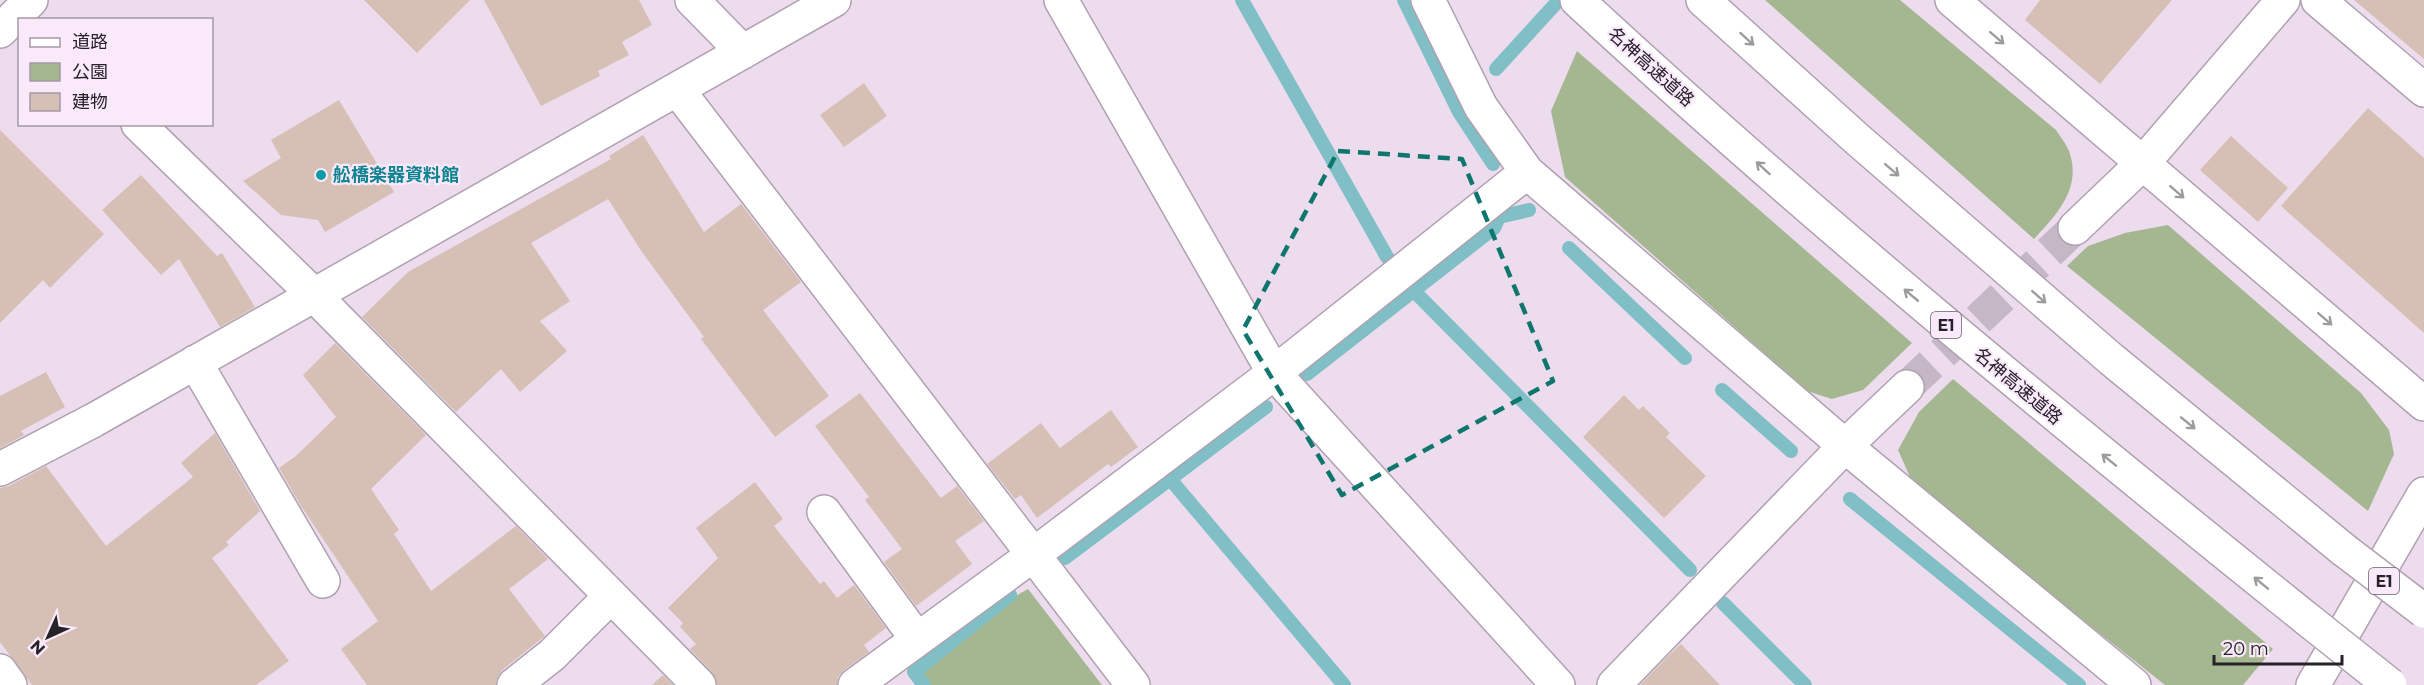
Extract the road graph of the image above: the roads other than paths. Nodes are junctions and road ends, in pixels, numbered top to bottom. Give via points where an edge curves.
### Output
1 (692, 0) edge
2 (834, 0) edge
3 (1061, 0) edge
4 (1428, 0) edge
5 (1703, 0) edge
6 (1952, 0) edge
7 (2283, 0) edge
8 (2318, 0) edge
9 (1587, 8) edge
10 (743, 52) junction
11 (677, 89) junction
12 (2424, 90) edge
13 (140, 126) edge
14 (2143, 163) junction
15 (1527, 172) junction
16 (2075, 228) tunnel mouth
17 (314, 295) junction
18 (195, 362) junction
19 (1274, 373) junction
20 (1907, 387) tunnel mouth
21 (2424, 404) edge
22 (1845, 446) junction
23 (0, 469) edge
24 (2424, 494) edge
25 (824, 512) dead end
26 (1033, 555) junction
27 (323, 581) dead end
28 (611, 596) junction
29 (2424, 611) edge
30 (917, 639) junction
31 (0, 671) edge
32 (10, 685) edge
33 (514, 685) edge
34 (699, 685) edge
35 (855, 685) edge
36 (1133, 685) edge
37 (1558, 685) edge
38 (1614, 685) edge
39 (2134, 685) edge
40 (2313, 685) edge
41 (2390, 685) edge

1 - 10 main road
2 - 10 main road
3 - 19 main road
4 - 15 main road via 1481,107
5 -> 29 main road, E1, bridge via 1857,140 2111,359
6 -> 14 main road
7 - 14 main road
8 - 12 main road
41 -> 9 main road, 名神高速道路 / E1, bridge via 2059,420 1837,232
10 - 11 main road
11 - 17 main road
11 - 26 main road
13 - 17 main road
14 - 16 main road
14 -> 21 main road
15 - 19 main road
15 - 22 main road
17 - 18 main road
17 - 28 main road
18 - 23 main road
18 - 27 main road
19 - 26 main road
19 - 37 main road
20 - 22 main road
22 - 38 main road
22 - 39 main road
24 - 40 main road
25 - 30 main road
26 - 30 main road
26 - 36 main road
28 - 33 main road via 552,655
28 - 34 main road
30 - 35 main road
31 - 32 main road

